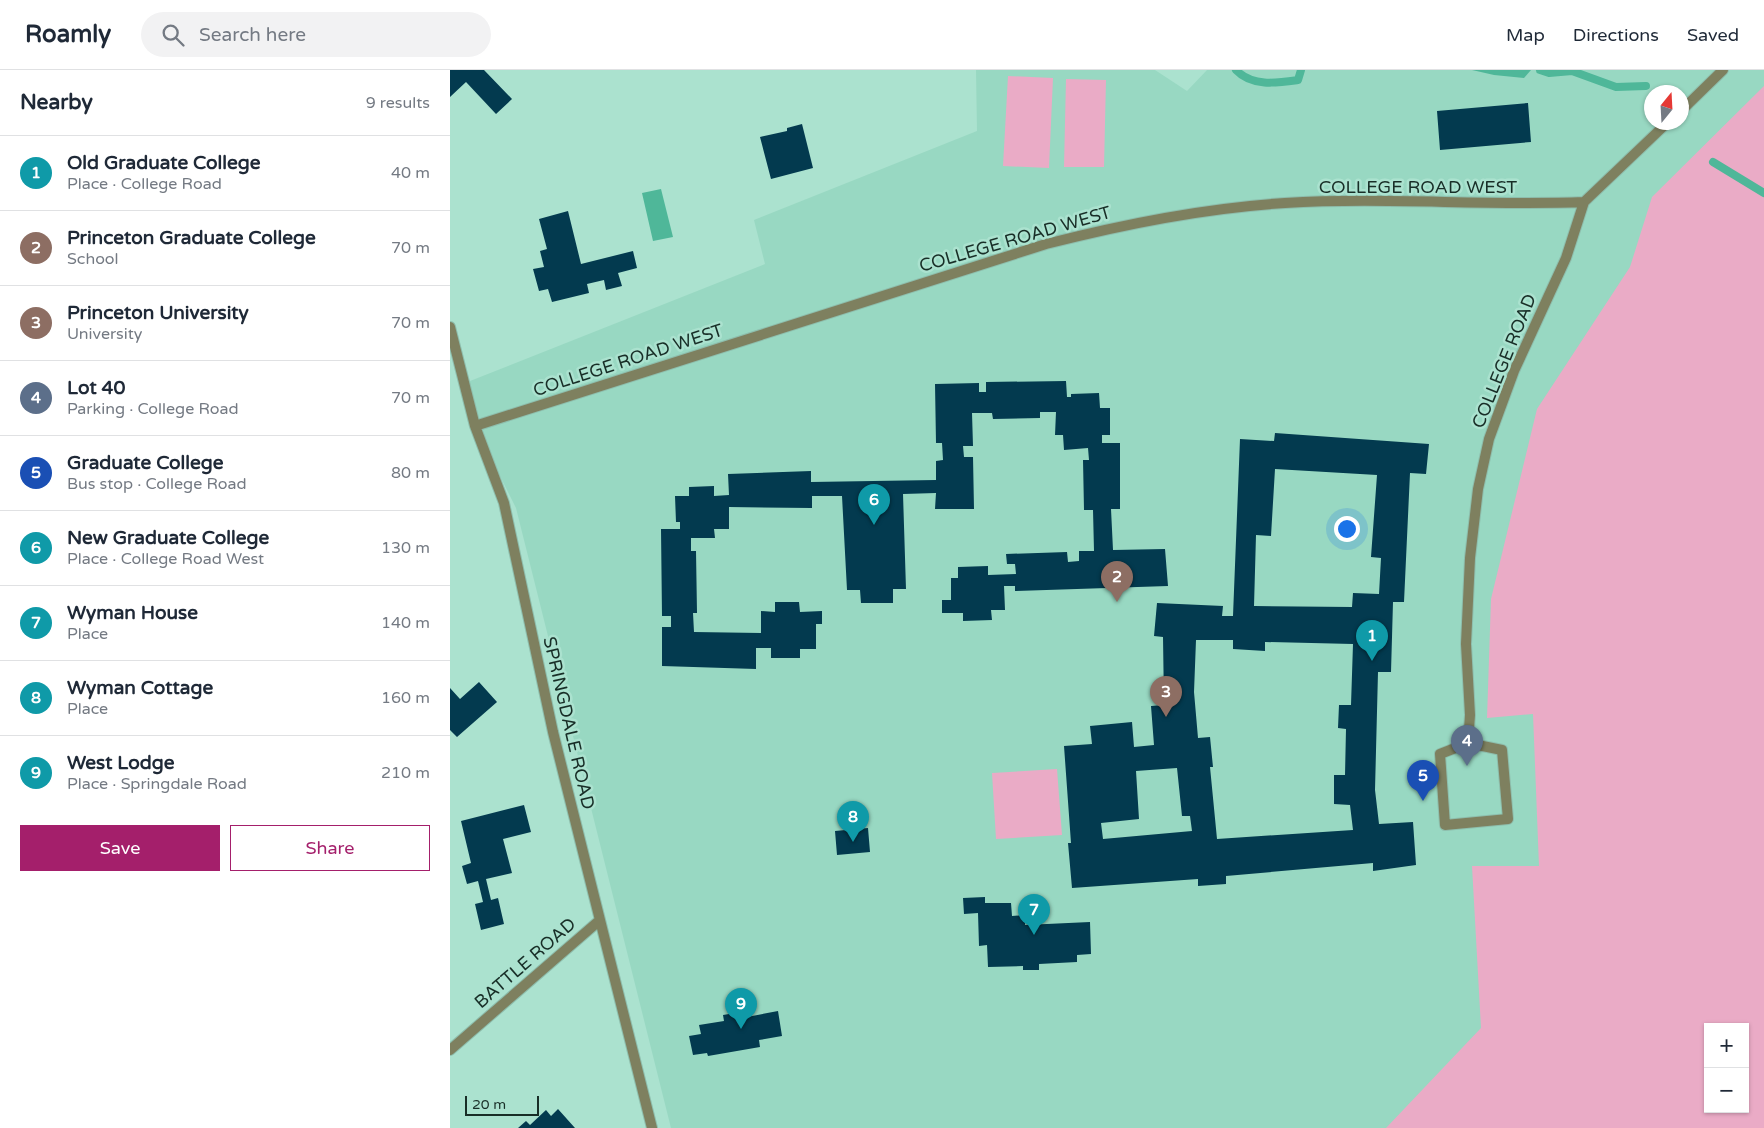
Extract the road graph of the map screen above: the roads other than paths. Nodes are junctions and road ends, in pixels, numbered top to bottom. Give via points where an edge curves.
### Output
1 (1723, 70) edge
2 (1689, 103) edge
3 (1660, 130) edge
4 (1584, 202) junction
5 (450, 327) edge
6 (475, 426) junction
7 (1468, 743) junction
8 (600, 920) junction
9 (450, 1050) edge
10 (652, 1128) edge

1 - 2 street
3 - 4 street, COLLEGE ROAD
4 - 6 street, COLLEGE ROAD WEST via 1285,203 1210,210 1118,226 1046,244
4 - 7 street, COLLEGE ROAD via 1566,258 1514,371 1489,439 1478,489 1470,558 1466,644 1470,715
5 - 6 street, SPRINGDALE ROAD
6 - 8 street, SPRINGDALE ROAD via 504,503 554,732
7 - 7 street via 1440,754 1445,825 1508,819 1502,750
8 - 9 street, BATTLE ROAD
8 - 10 street, SPRINGDALE ROAD

